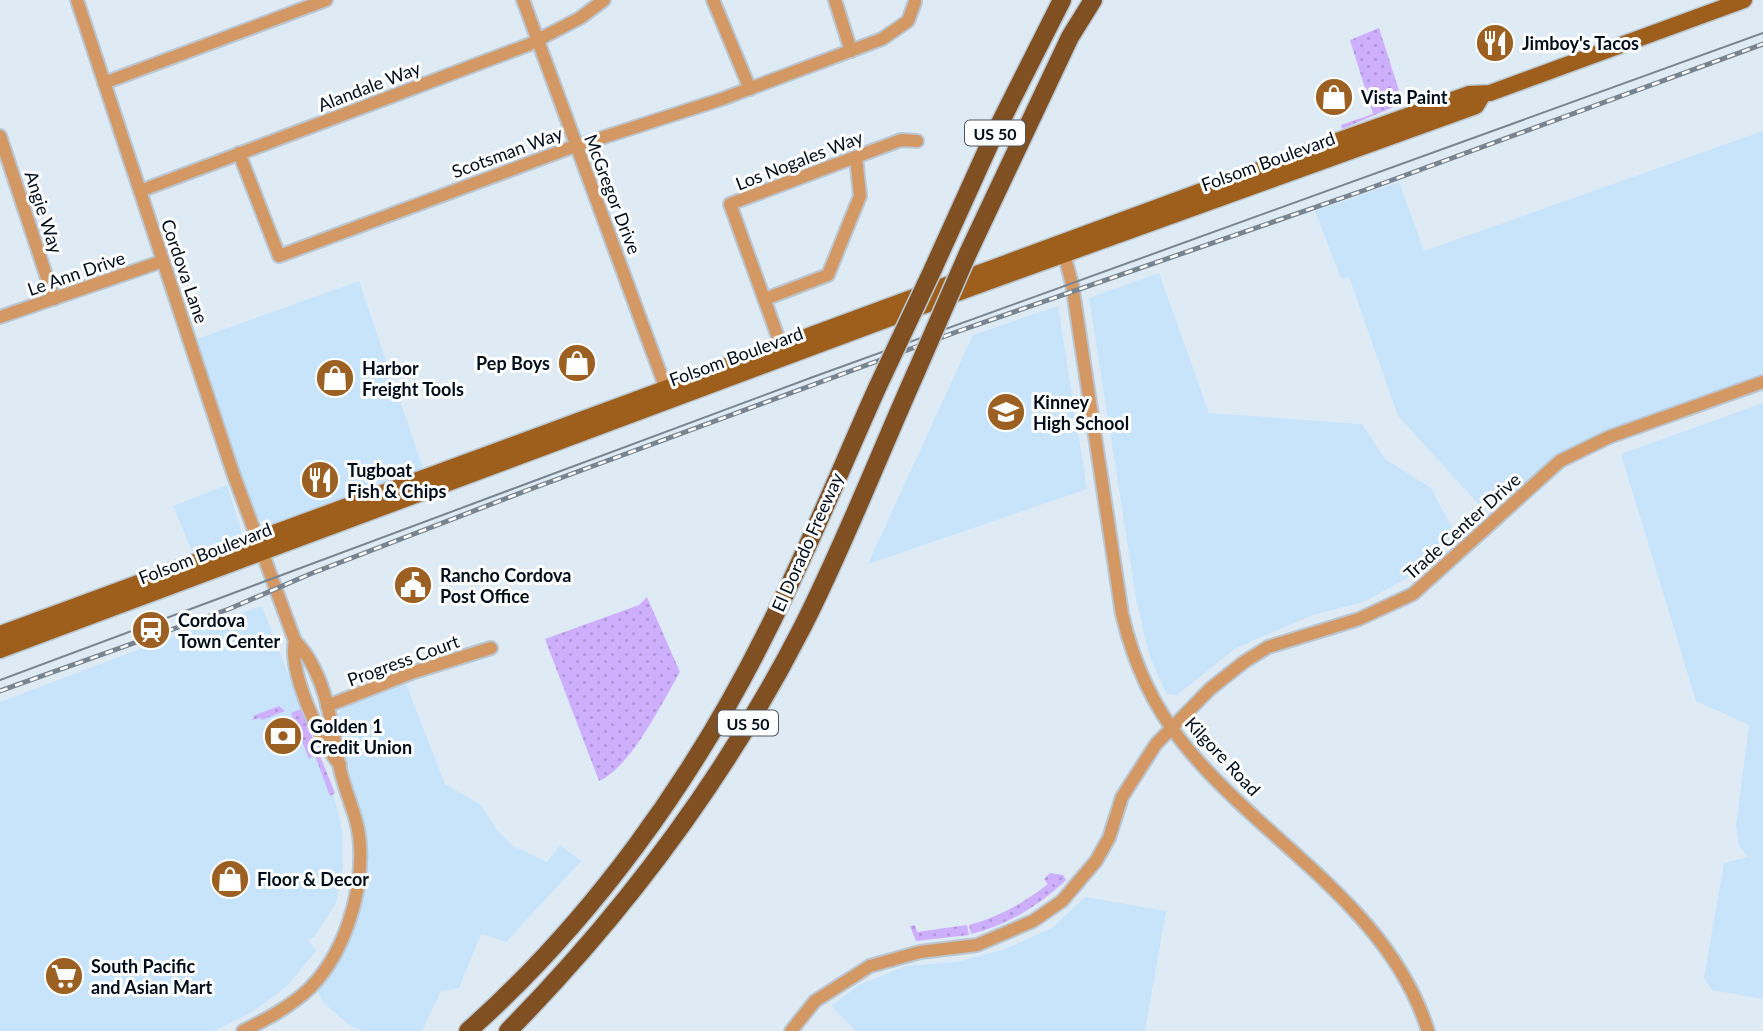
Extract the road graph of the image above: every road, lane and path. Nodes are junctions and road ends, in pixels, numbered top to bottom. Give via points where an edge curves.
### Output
1 (76, 0) edge
2 (326, 0) edge
3 (523, 0) edge
4 (604, 0) edge
5 (713, 0) edge
6 (835, 0) edge
7 (1062, 0) edge
8 (1093, 0) edge
9 (1744, 0) edge
10 (915, 2) dead end
11 (538, 41) junction
12 (851, 51) junction
13 (103, 83) junction
14 (750, 89) junction
15 (1482, 96) junction
16 (0, 136) edge
17 (916, 141) dead end
18 (576, 146) junction
19 (1326, 148) junction
20 (239, 153) junction
21 (856, 157) junction
22 (1291, 173) junction
23 (140, 191) junction
24 (1064, 250) junction
25 (163, 261) junction
26 (54, 299) junction
27 (765, 299) junction
28 (0, 317) edge
29 (784, 353) junction
30 (1763, 382) edge
31 (668, 394) junction
32 (451, 467) junction
33 (410, 498) junction
34 (259, 545) junction
35 (2, 644) edge
36 (294, 648) junction
37 (491, 648) dead end
38 (327, 706) junction
39 (1171, 726) junction
40 (328, 752) junction
41 (340, 765) junction
42 (243, 1031) edge
43 (468, 1031) edge
44 (508, 1031) edge
45 (791, 1031) edge
46 (1428, 1031) edge

1 - 13 street, Cordova Lane
2 - 13 street
3 - 11 street, McGregor Drive
4 - 11 street, Alandale Way
5 - 14 street
6 - 12 street
7 - 43 highway, El Dorado Freeway / US 50, bridge via 997,128 766,633 713,730 611,877 548,951
8 - 44 highway, El Dorado Freeway / US 50, bridge via 1070,37 968,253 803,626 745,729 632,895
9 - 15 main road, Folsom Boulevard
10 - 12 street, Scotsman Way via 912,16 898,29
11 - 18 street, McGregor Drive
11 - 20 street, Alandale Way
12 - 14 street, Scotsman Way
13 - 23 street, Cordova Lane
14 - 18 street, Scotsman Way
15 - 19 main road, Folsom Boulevard via 1469,94
15 - 22 main road, Folsom Boulevard via 1476,106
16 - 26 street, Angie Way
17 - 21 street, Los Nogales Way via 901,140
18 - 20 street, Scotsman Way via 279,256
18 - 31 street, McGregor Drive
19 - 22 main road
19 - 24 main road, Folsom Boulevard
20 - 23 street, Alandale Way
21 - 27 street via 860,196 828,275
21 - 27 street, Los Nogales Way via 730,204
22 - 24 main road, Folsom Boulevard
23 - 25 street, Cordova Lane
24 - 29 main road, Folsom Boulevard
24 - 39 street, Kilgore Road via 1126,631 1151,695
25 - 26 street, Le Ann Drive
25 - 34 street, Cordova Lane
26 - 28 street, Le Ann Drive
27 - 29 street, Los Nogales Way
29 - 31 main road, Folsom Boulevard
30 - 39 street, Trade Center Drive via 1609,436 1560,461 1413,594 1359,620 1268,647 1226,675
31 - 32 main road, Folsom Boulevard
31 - 33 main road, Folsom Boulevard
32 - 33 main road via 448,476 417,488
32 - 34 main road, Folsom Boulevard
33 - 34 main road, Folsom Boulevard
34 - 35 main road, Folsom Boulevard
34 - 35 main road, Folsom Boulevard via 92,600 81,613
34 - 36 street, Cordova Lane
36 - 38 street via 307,653
36 - 40 street
37 - 38 street, Progress Court
38 - 40 street via 322,717 329,736
38 - 41 street
39 - 45 street, Trade Center Drive via 1146,756 1122,797 1096,861 1062,901 1033,921 977,945 920,952 870,966 815,1002
39 - 46 street, Kilgore Road via 1226,788 1374,933 1402,973
40 - 41 street
41 - 42 street via 353,803 360,846 356,891 346,926 333,957 310,987 278,1013

